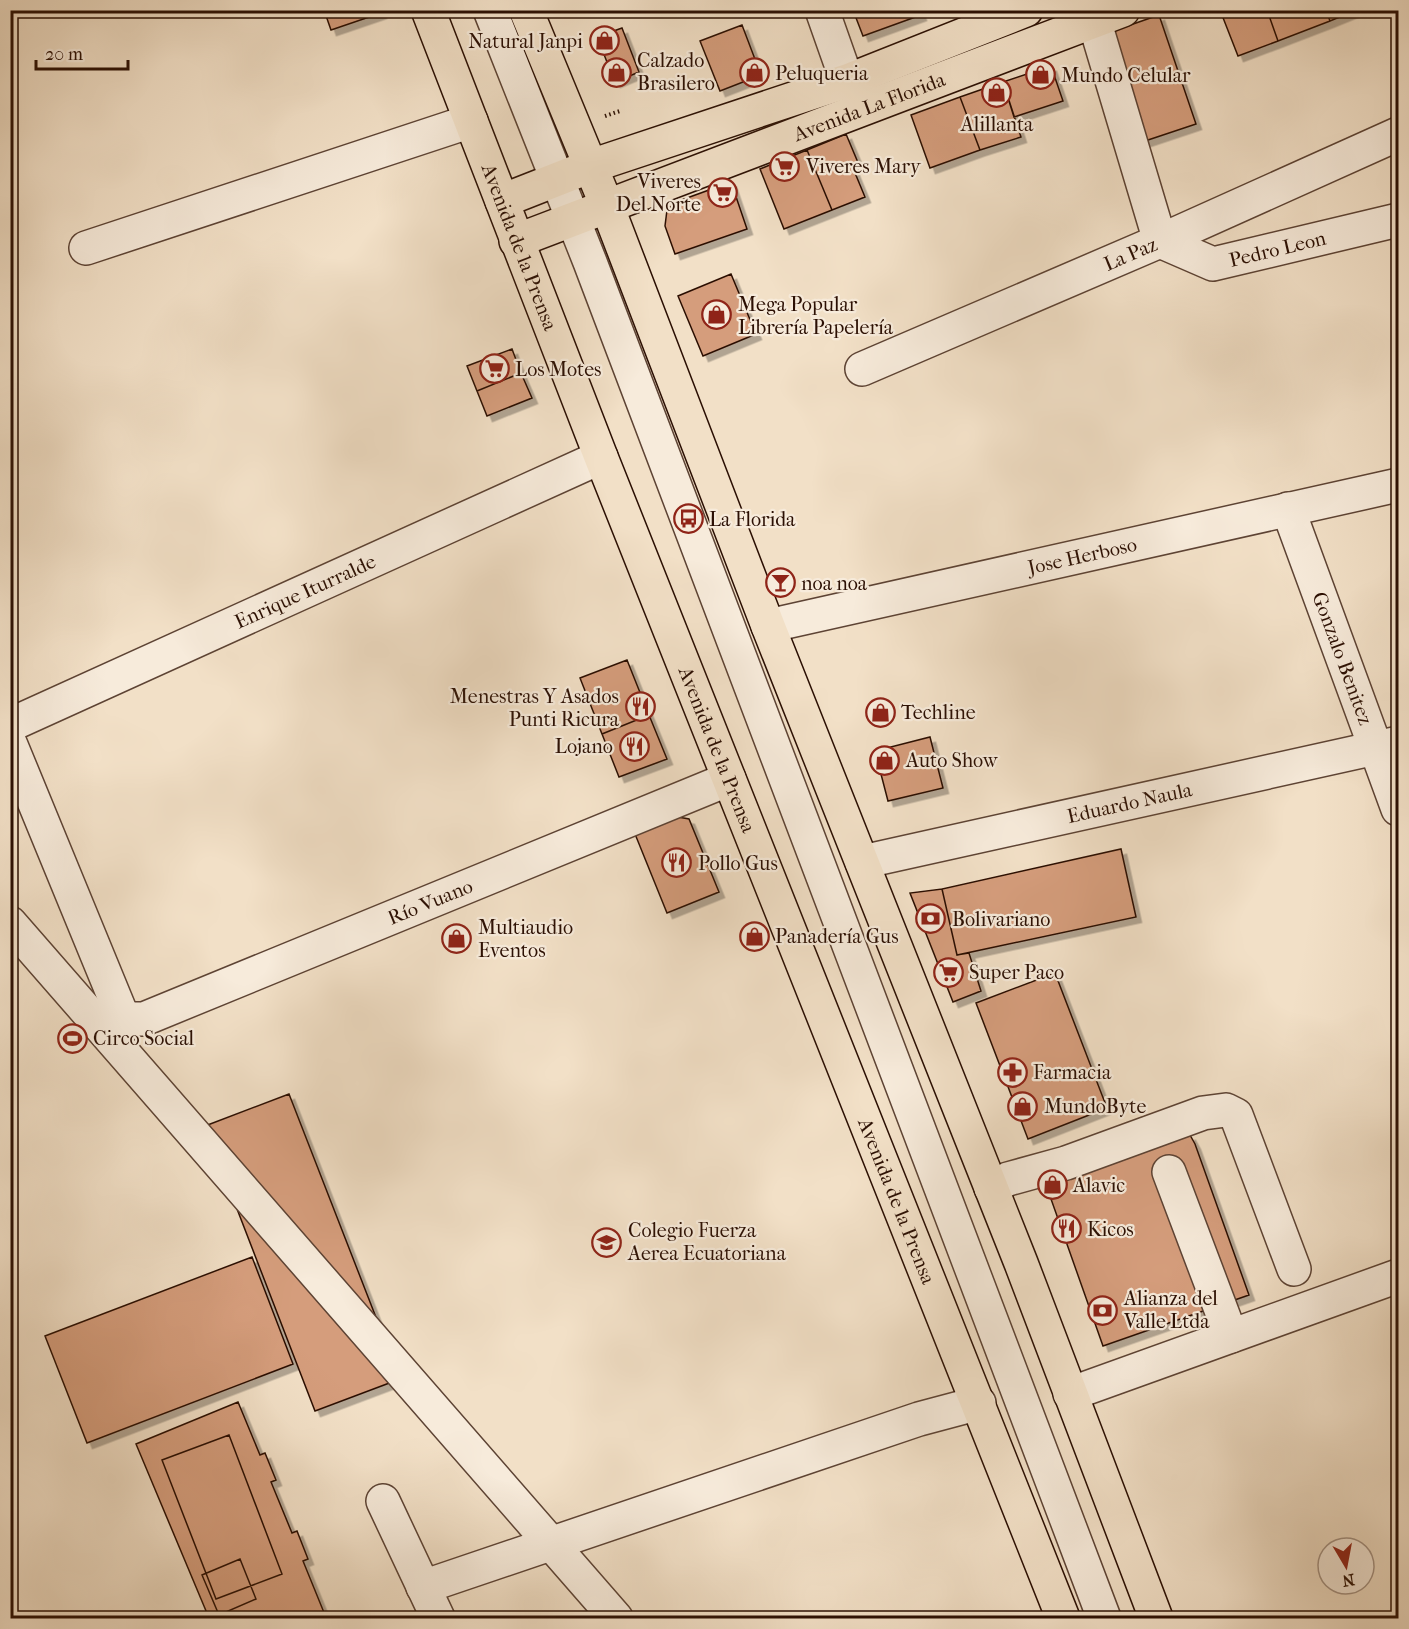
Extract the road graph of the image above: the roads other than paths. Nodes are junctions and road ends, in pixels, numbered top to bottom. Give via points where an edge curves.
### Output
1 (428, 10) edge
2 (490, 10) edge
3 (526, 10) edge
4 (822, 10) edge
5 (1026, 10) edge
6 (1123, 10) edge
7 (1092, 16) edge
8 (847, 81) junction
9 (471, 121) junction
10 (1397, 140) edge
11 (591, 166) junction
12 (559, 179) junction
13 (502, 201) junction
14 (607, 206) junction
15 (573, 218) junction
16 (1398, 220) edge
17 (516, 241) junction
18 (1160, 241) junction
19 (86, 248) dead end
20 (862, 369) dead end
21 (601, 457) junction
22 (1398, 484) edge
23 (1288, 509) junction
24 (768, 626) junction
25 (10, 725) edge
26 (10, 743) edge
27 (1388, 745) edge
28 (729, 779) junction
29 (1398, 809) edge
30 (862, 862) junction
31 (10, 923) edge
32 (1169, 1172) dead end
33 (991, 1188) junction
34 (1294, 1269) dead end
35 (1398, 1276) edge
36 (1231, 1336) junction
37 (1070, 1394) junction
38 (978, 1403) junction
39 (383, 1501) dead end
40 (423, 1587) junction
41 (438, 1618) edge
42 (616, 1618) edge
43 (1063, 1618) edge
44 (1104, 1618) edge
45 (1156, 1618) edge

1 - 9 main road, Avenida de la Prensa
2 - 12 street
3 - 11 main road
4 - 8 street
5 - 8 main road, Avenida La Florida
6 - 7 main road, Avenida La Florida
7 - 14 main road, Avenida La Florida
7 - 18 street
8 - 11 main road, Avenida La Florida
9 - 13 main road, Avenida de la Prensa
9 - 19 street
10 - 18 street, La Paz
11 - 12 main road, Avenida La Florida
11 - 14 main road
12 - 13 main road, Avenida La Florida
12 - 15 street
13 - 17 main road, Avenida de la Prensa
14 - 15 main road, Avenida La Florida
14 - 24 main road
15 - 17 main road, Avenida La Florida
15 - 44 street
16 - 18 street, Pedro Leon via 1213,264
17 - 21 main road, Avenida de la Prensa
18 - 20 street, La Paz
21 - 25 street, Enrique Iturralde
21 - 28 main road, Avenida de la Prensa
22 - 23 street, Jose Herboso
23 - 24 street, Jose Herboso
23 - 27 street, Gonzalo Benitez
24 - 30 main road
26 - 28 street, Río Vuano via 121,1013 130,1019 144,1019
27 - 29 street, Gonzalo Benitez
27 - 30 street, Eduardo Naula
28 - 38 main road, Avenida de la Prensa
30 - 33 main road
31 - 42 street
32 - 36 street
33 - 34 street via 1190,1117 1226,1110 1236,1115
33 - 37 main road
35 - 36 street
36 - 37 street
37 - 45 main road
38 - 40 street via 919,1419
38 - 43 main road, Avenida de la Prensa
39 - 40 street
40 - 41 street

